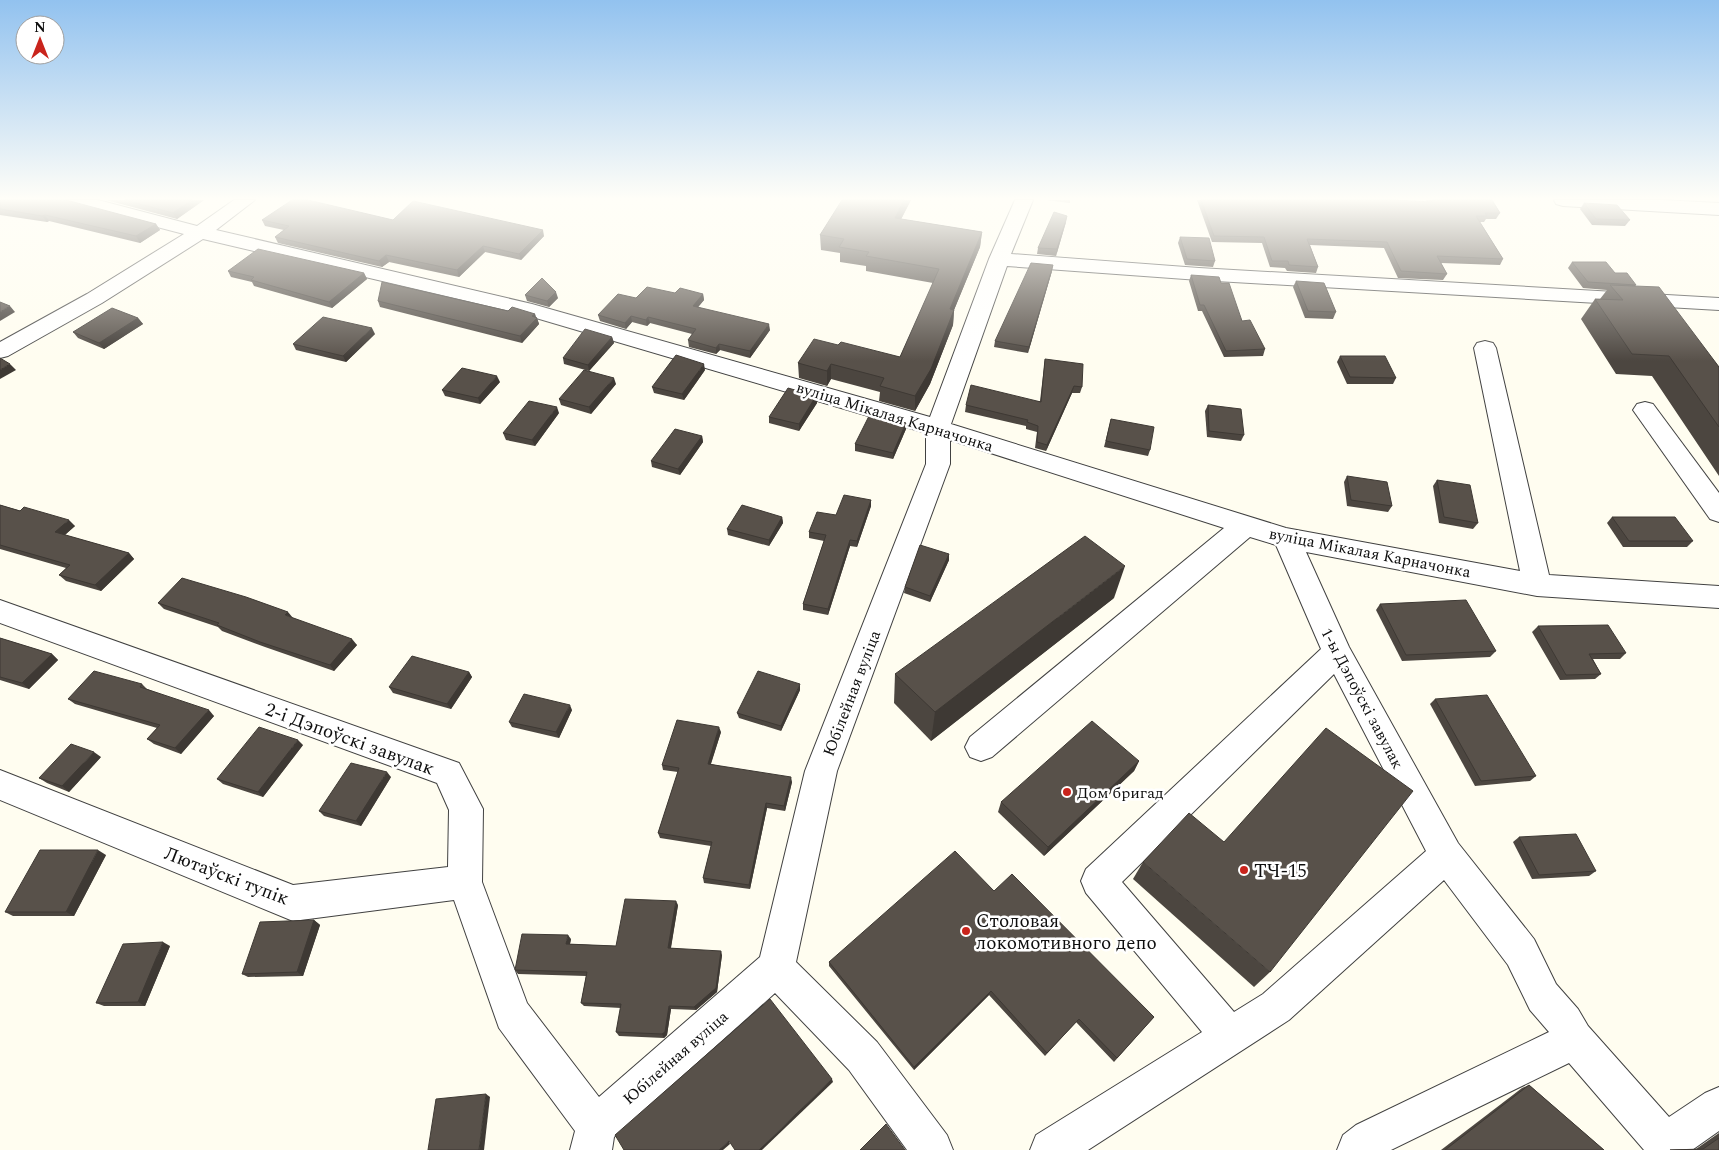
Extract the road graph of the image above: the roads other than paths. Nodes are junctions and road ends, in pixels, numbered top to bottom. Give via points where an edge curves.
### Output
1 (168, 254) edge
2 (291, 254) edge
3 (1001, 254) edge
4 (999, 259) junction
5 (1719, 304) edge
6 (1485, 348) dead end
7 (0, 351) edge
8 (1645, 410) dead end
9 (938, 428) junction
10 (1719, 512) edge
11 (1245, 526) junction
12 (1286, 538) junction
13 (1537, 585) junction
14 (1719, 596) edge
15 (0, 611) edge
16 (1337, 652) junction
17 (981, 747) dead end
18 (0, 785) edge
19 (1446, 855) junction
20 (465, 882) junction
21 (776, 968) junction
22 (1230, 1036) junction
23 (1574, 1040) junction
24 (1719, 1107) edge
25 (593, 1138) edge
26 (932, 1150) edge
27 (1051, 1150) edge
28 (1358, 1150) edge

1 - 7 street
2 - 9 street, вуліца Мікалая Карначонка via 525,308
3 - 4 street, Юбілейная вуліца
4 - 5 street
4 - 9 street, Юбілейная вуліца
6 - 13 street
8 - 10 street
9 - 11 street, вуліца Мікалая Карначонка
9 - 21 street, Юбілейная вуліца via 938,464 821,771
11 - 12 street, вуліца Мікалая Карначонка
11 - 17 street
12 - 13 street, вуліца Мікалая Карначонка
12 - 16 street, 1-ы Дэпоўскі завулак
13 - 14 street, вуліца Мікалая Карначонка
15 - 20 street, 2-і Дэпоўскі завулак via 448,773 466,809
16 - 19 street, 1-ы Дэпоўскі завулак
16 - 22 street via 1098,881
18 - 20 street, Лютаўскі тупік via 293,903
19 - 22 street via 1276,1007
19 - 23 street, 1-ы Дэпоўскі завулак via 1521,952 1543,997
20 - 25 street, 2-і Дэпоўскі завулак via 512,1015
21 - 25 street, Юбілейная вуліца
21 - 26 street via 863,1056
22 - 27 street
23 - 24 street, 1-ы Дэпоўскі завулак via 1666,1144
23 - 28 street via 1370,1139

